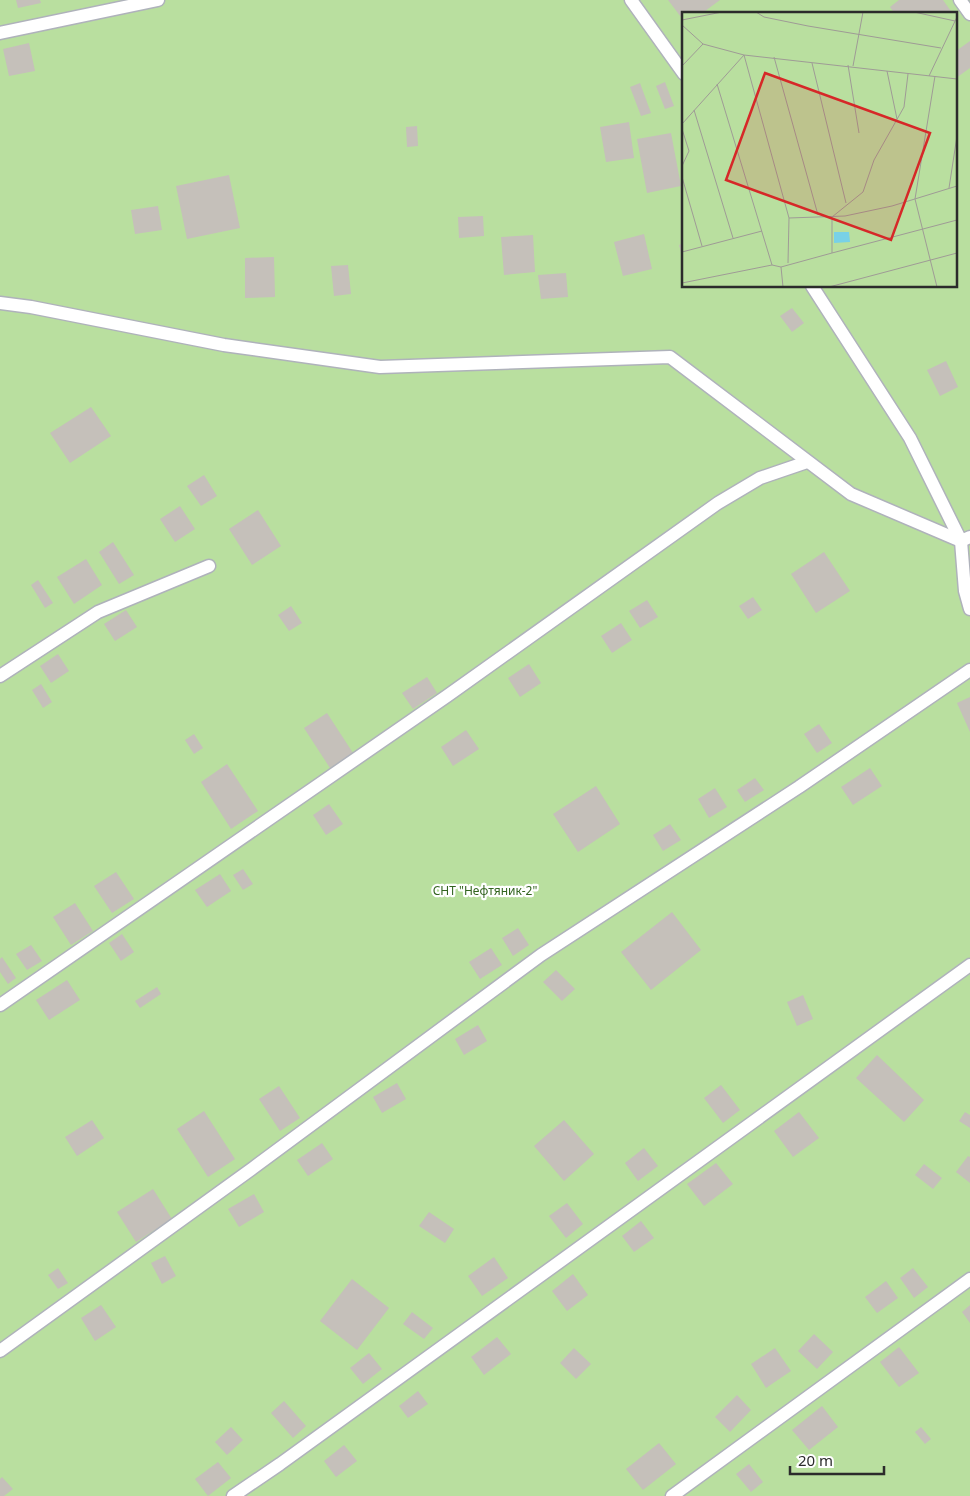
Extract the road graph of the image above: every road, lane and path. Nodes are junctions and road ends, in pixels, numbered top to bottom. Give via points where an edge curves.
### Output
1 (158, 0) edge
2 (631, 0) edge
3 (960, 0) edge
4 (970, 14) edge
5 (0, 33) edge
6 (682, 71) edge
7 (813, 288) edge
8 (0, 303) edge
9 (807, 462) junction
10 (965, 539) edge
11 (209, 566) dead end
12 (970, 609) edge
13 (970, 670) edge
14 (0, 676) edge
15 (970, 965) edge
16 (0, 1005) edge
17 (970, 1279) edge
18 (0, 1351) edge
19 (233, 1496) edge
20 (672, 1496) edge

1 - 5 lane
2 - 6 lane
3 - 4 lane
7 - 10 lane via 910,438
8 - 9 lane via 224,346 380,367 670,358
9 - 10 lane via 851,494
9 - 16 lane via 760,478 718,503 447,696
10 - 12 lane via 965,591
11 - 14 lane via 98,612
13 - 18 lane via 799,787 541,955
15 - 19 lane
17 - 20 lane

